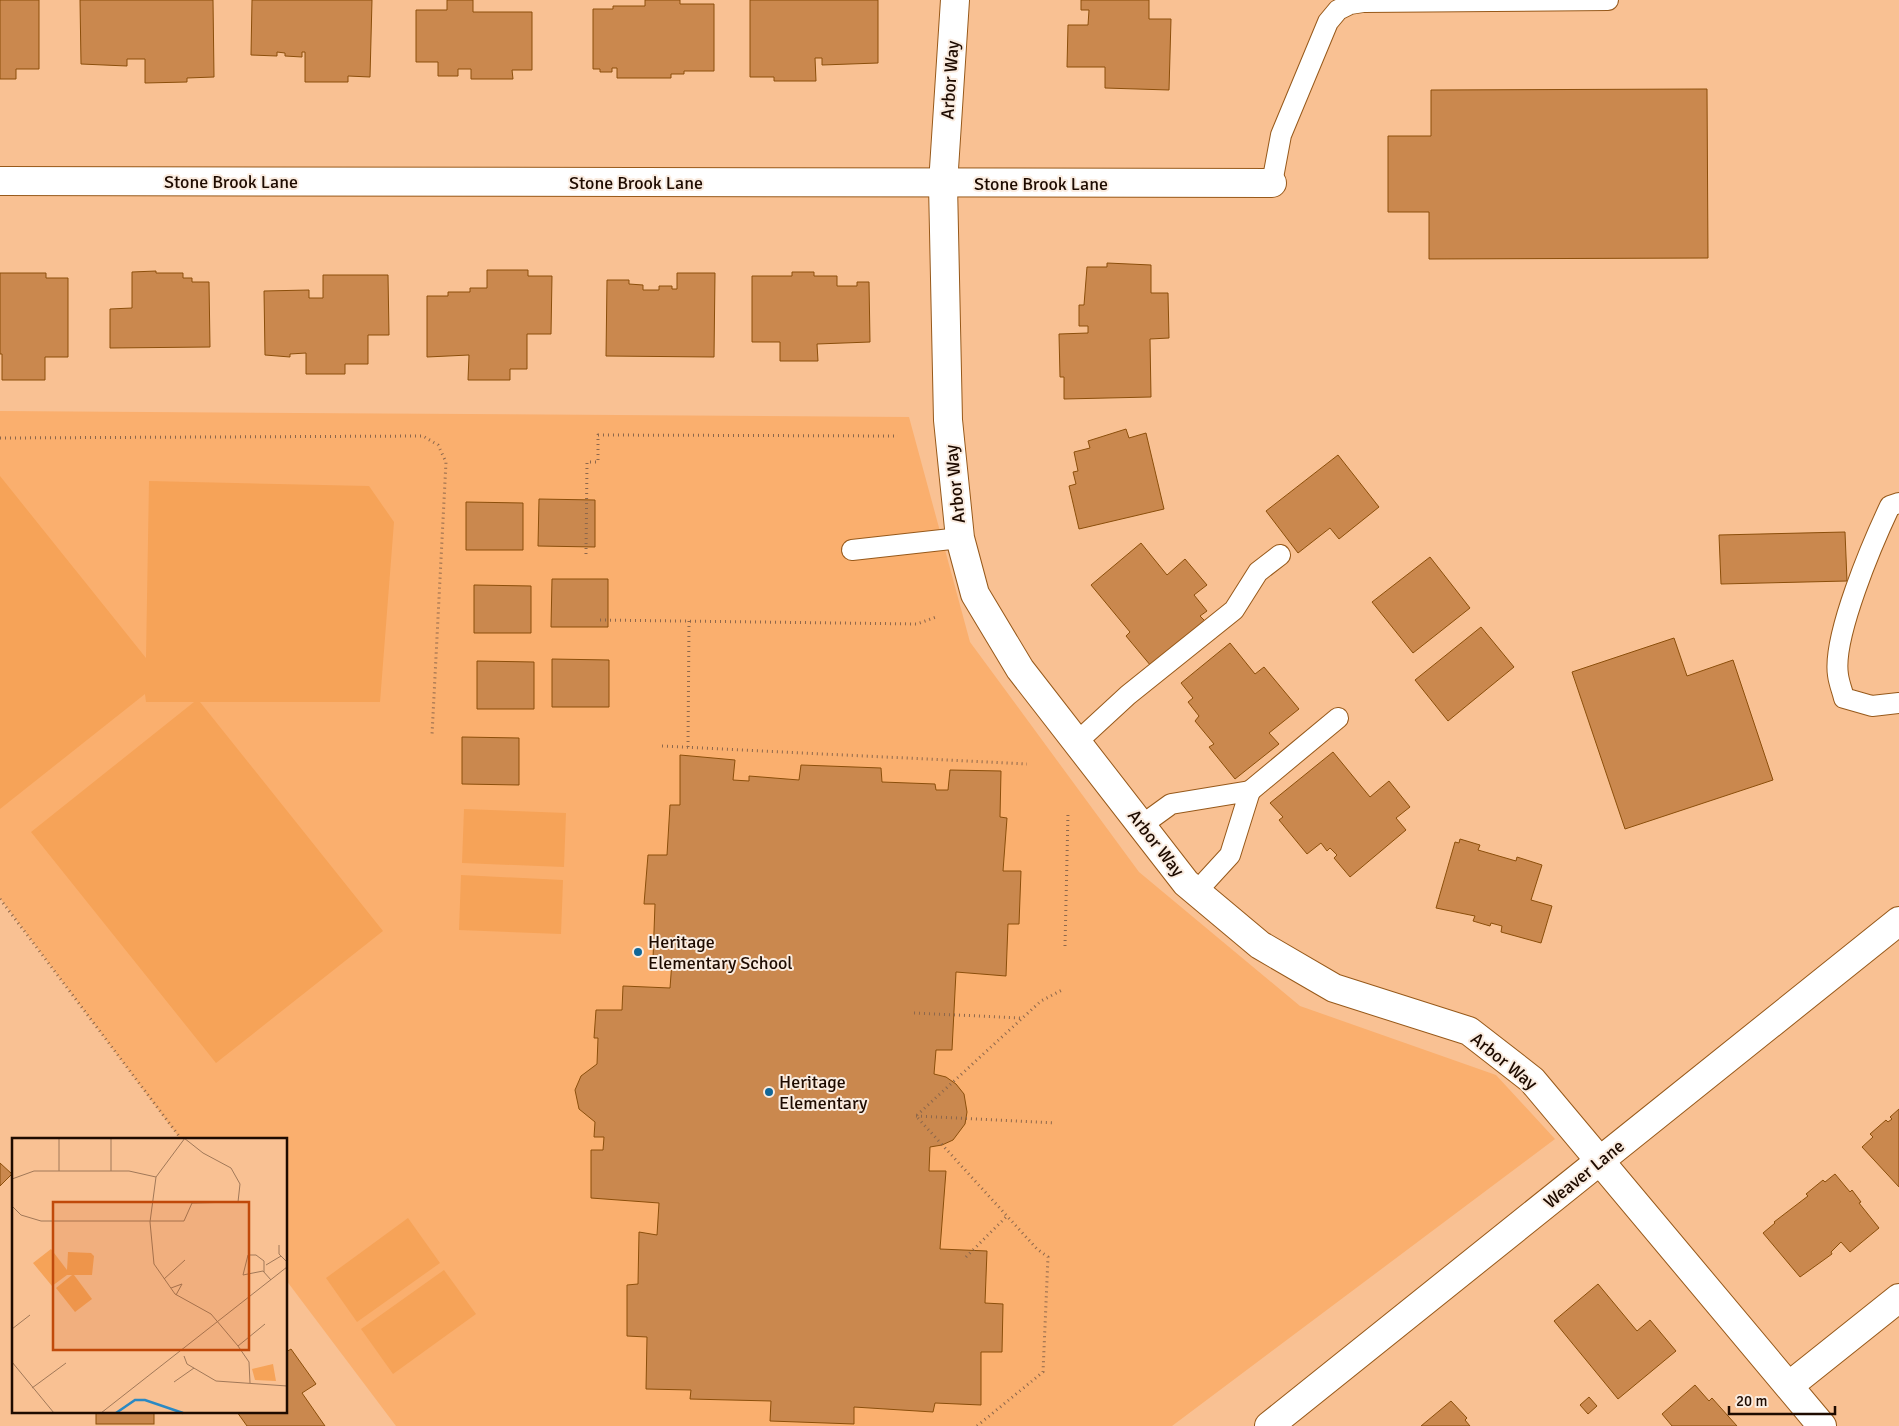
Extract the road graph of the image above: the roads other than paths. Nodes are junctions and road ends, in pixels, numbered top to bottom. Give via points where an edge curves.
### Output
1 (956, 0) edge
2 (1608, 0) edge
3 (0, 181) edge
4 (943, 184) junction
5 (1272, 184) joint
6 (1899, 503) edge
7 (960, 538) junction
8 (852, 550) dead end
9 (1280, 554) dead end
10 (1899, 703) edge
11 (1338, 718) dead end
12 (1077, 742) junction
13 (1250, 791) junction
14 (1142, 825) junction
15 (1197, 891) junction
16 (1899, 921) edge
17 (1600, 1162) junction
18 (1899, 1298) edge
19 (1790, 1385) junction
20 (1269, 1426) edge
21 (1822, 1426) edge

1 - 4 street, Arbor Way
2 - 5 lane via 1410,1 1350,4 1338,10 1328,22 1281,135
3 - 4 street, Stone Brook Lane
4 - 5 street, Stone Brook Lane
4 - 7 street, Arbor Way via 948,420
6 - 10 lane via 1890,506 1875,537 1851,605 1840,646 1837,674 1844,698 1872,706
7 - 8 lane
7 - 12 street, Arbor Way via 975,594 1020,669
9 - 12 lane via 1258,572 1234,610 1128,695
11 - 13 lane
12 - 14 street, Arbor Way
13 - 14 lane via 1171,804
13 - 15 lane via 1230,855
14 - 15 street, Arbor Way via 1186,883
15 - 17 street, Arbor Way via 1260,945 1334,988 1469,1031 1532,1080
16 - 17 street, Weaver Lane
17 - 19 street, Arbor Way
17 - 20 street, Weaver Lane
18 - 19 street
19 - 21 street, Arbor Way

